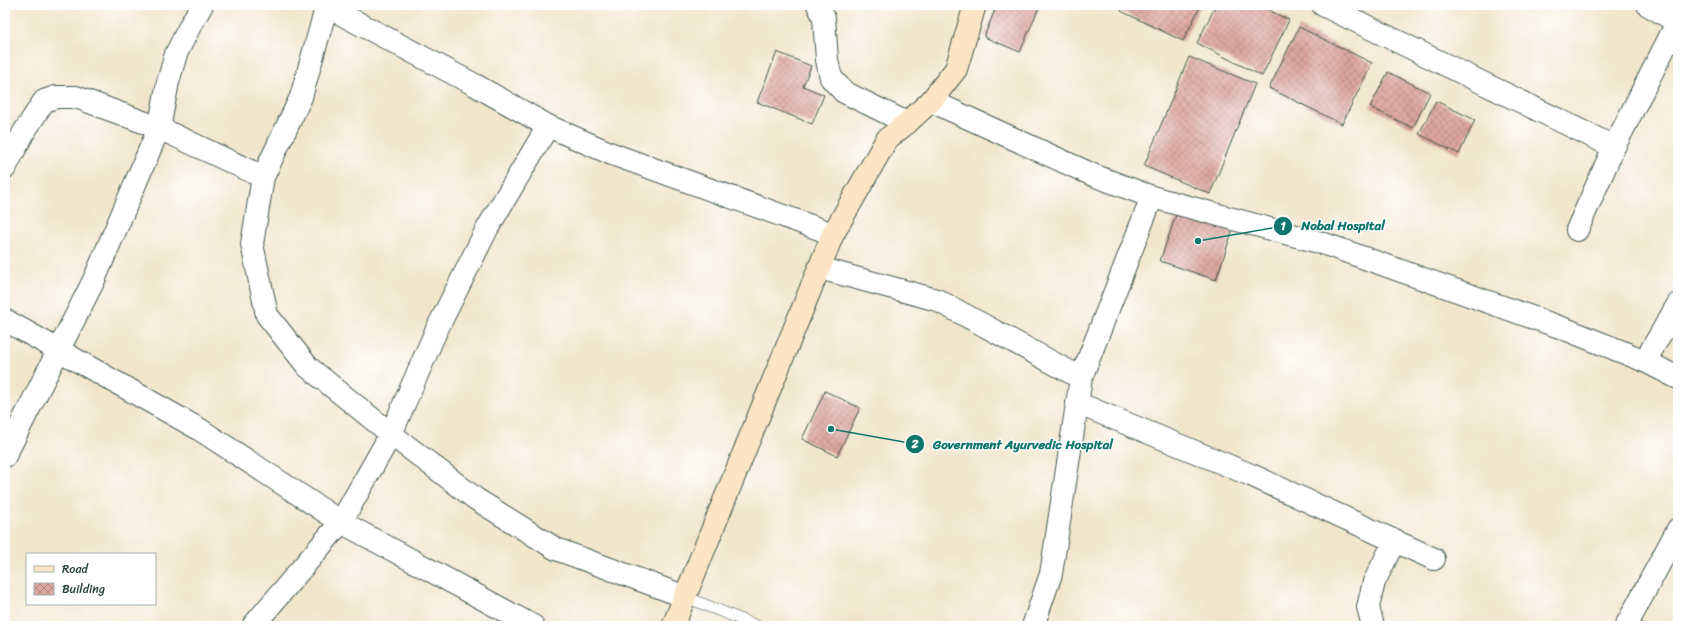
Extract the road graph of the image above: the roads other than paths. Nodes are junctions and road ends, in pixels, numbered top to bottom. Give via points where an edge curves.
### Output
1 (202, 5) edge
2 (326, 5) edge
3 (818, 5) edge
4 (975, 5) edge
5 (1323, 5) edge
6 (1648, 5) edge
7 (1678, 22) edge
8 (931, 101) junction
9 (908, 123) junction
10 (548, 126) junction
11 (159, 128) junction
12 (1614, 147) junction
13 (5, 168) edge
14 (263, 177) junction
15 (1152, 197) junction
16 (1577, 230) dead end
17 (833, 234) junction
18 (819, 268) junction
19 (1678, 304) edge
20 (5, 320) edge
21 (59, 350) junction
22 (1645, 361) junction
23 (1081, 378) junction
24 (1678, 378) edge
25 (1077, 403) junction
26 (391, 434) junction
27 (5, 456) edge
28 (341, 522) junction
29 (1678, 529) edge
30 (1395, 540) junction
31 (1434, 559) dead end
32 (686, 597) junction
33 (521, 623) edge
34 (253, 626) edge
35 (673, 626) edge
36 (757, 626) edge
37 (1033, 626) edge
38 (1373, 626) edge
39 (1626, 626) edge

1 - 11 street via 176,54
2 - 10 street
2 - 14 street via 301,97
3 - 9 street via 824,18 831,78 844,92
4 - 8 main road via 956,69
5 - 12 street
6 - 7 street
7 - 12 street
8 - 9 main road
8 - 15 street via 1093,175
9 - 17 main road via 887,139
10 - 17 street via 612,154
10 - 26 street via 487,229 436,331
11 - 13 street via 76,97 56,97 44,101
11 - 14 street
11 - 21 street via 94,280
12 - 16 street
14 - 26 street via 252,244 267,315 308,366
15 - 22 street via 1322,243
15 - 23 street
17 - 18 main road
18 - 23 street via 937,300
18 - 32 main road
19 - 22 street
20 - 21 street
21 - 27 street
21 - 28 street via 199,429
22 - 24 street
23 - 25 street
25 - 30 street via 1251,475
25 - 37 street via 1051,574
26 - 28 street
26 - 32 street via 476,499 556,549
28 - 33 street
28 - 34 street
29 - 39 street
30 - 31 street
30 - 38 street via 1374,582 1368,607
32 - 35 main road
32 - 36 lane

